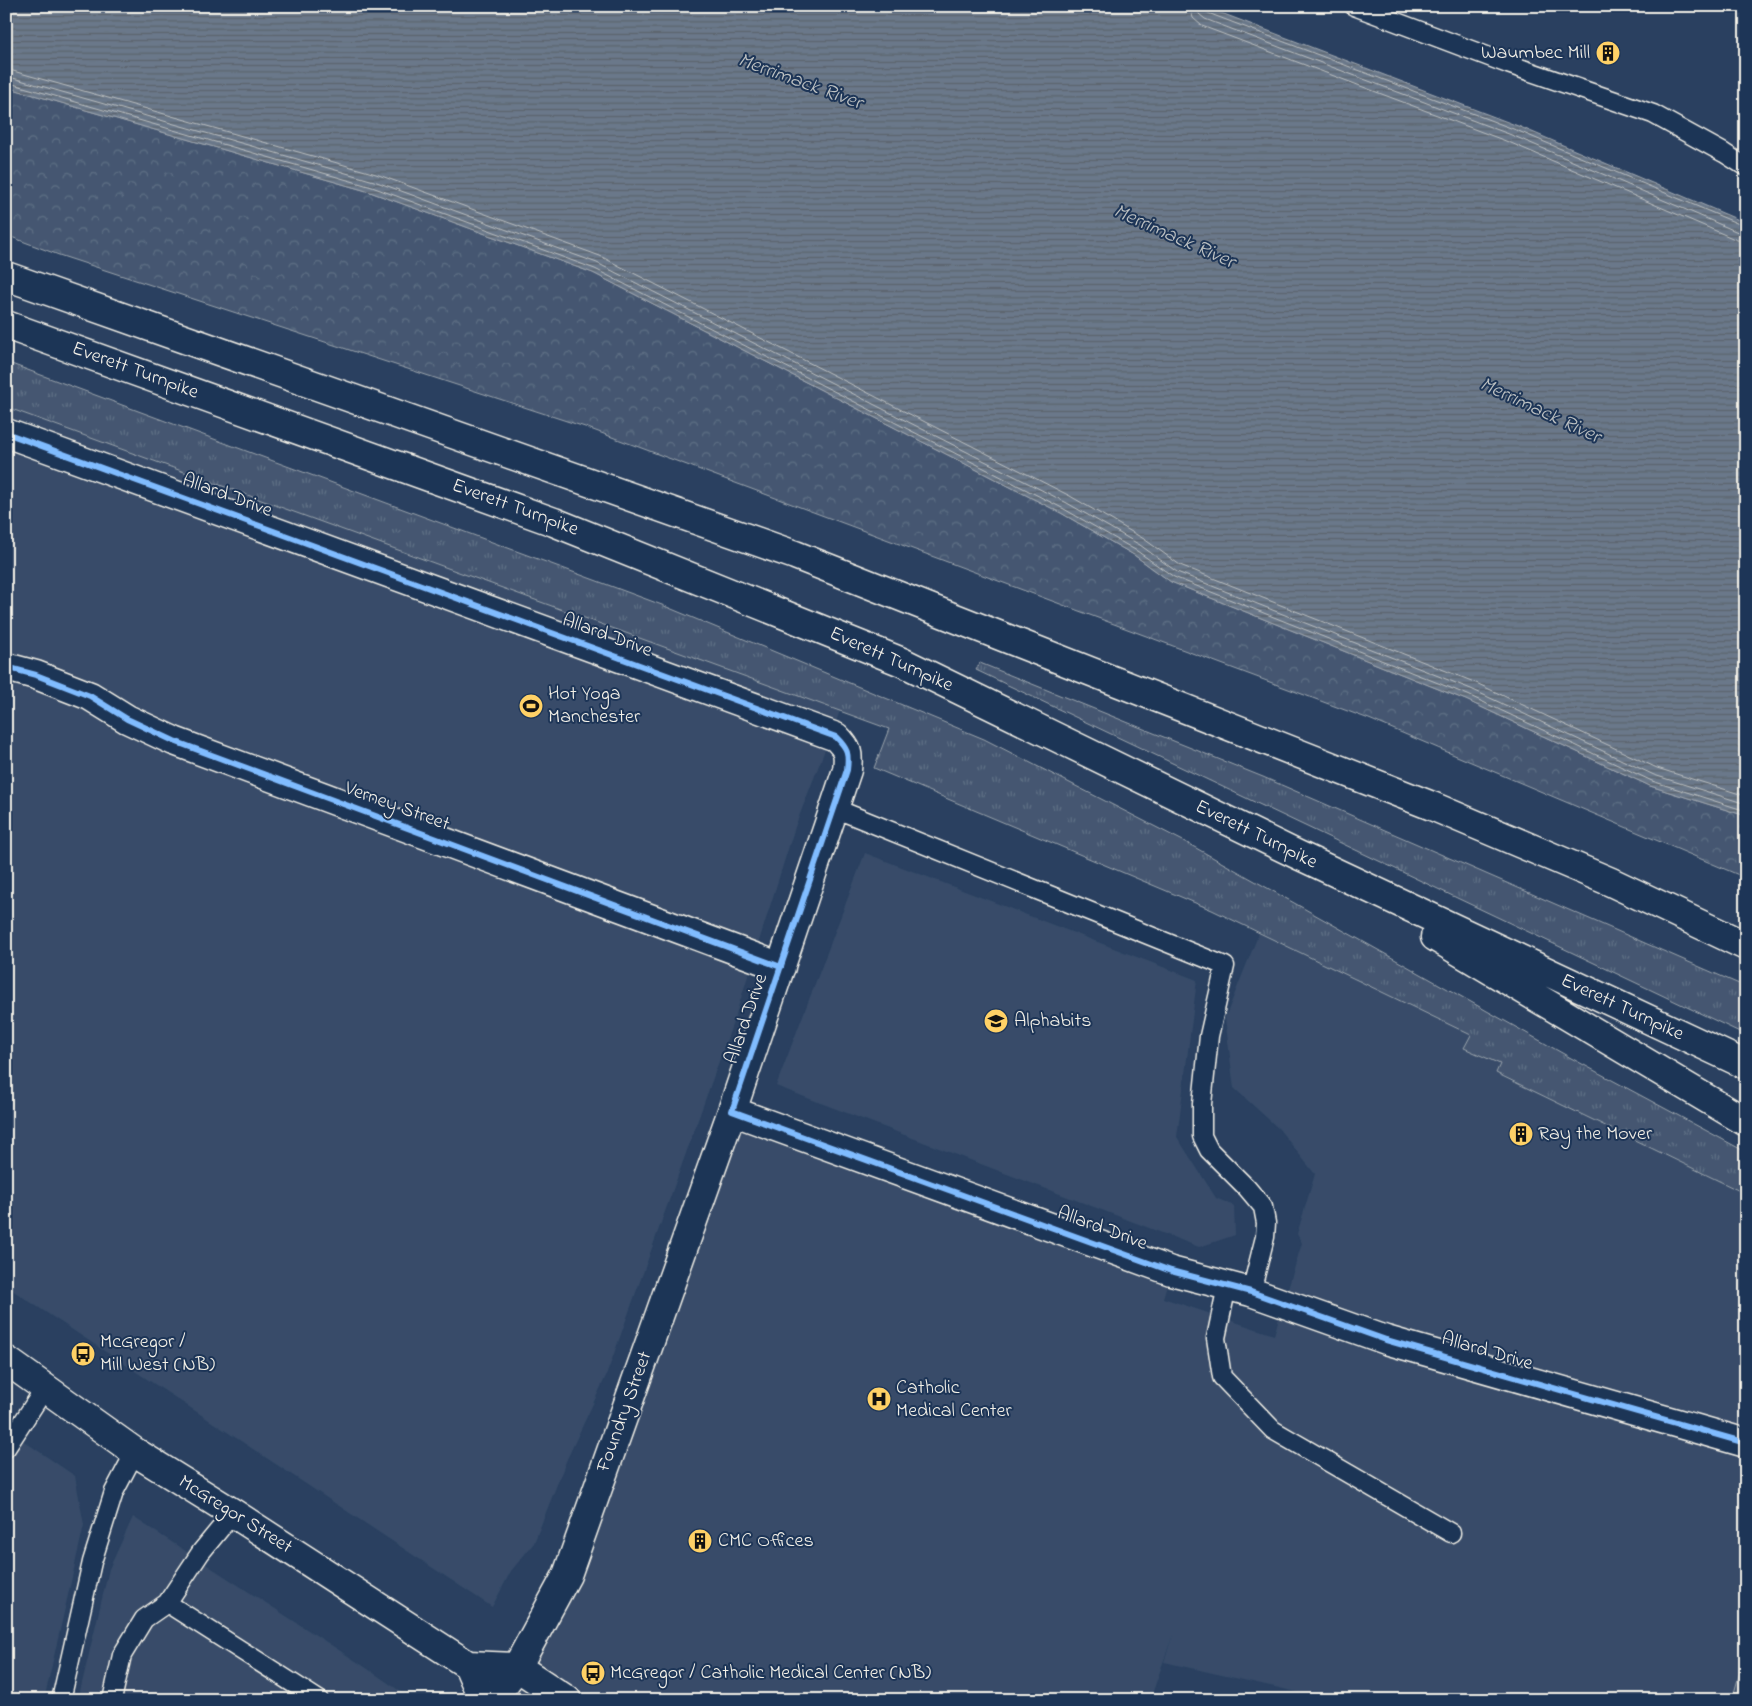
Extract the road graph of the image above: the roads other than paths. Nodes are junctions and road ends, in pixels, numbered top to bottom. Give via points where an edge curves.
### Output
1 (1354, 6) edge
2 (1746, 167) edge
3 (6, 276) edge
4 (6, 325) edge
5 (6, 433) edge
6 (6, 667) edge
7 (834, 808) junction
8 (1296, 854) junction
9 (1611, 882) junction
10 (1746, 927) edge
11 (1746, 946) edge
12 (781, 967) junction
13 (1746, 1065) edge
14 (732, 1111) junction
15 (1746, 1122) edge
16 (1239, 1289) junction
17 (6, 1360) edge
18 (45, 1388) junction
19 (1746, 1443) edge
20 (6, 1448) edge
21 (135, 1452) junction
22 (233, 1513) junction
23 (1451, 1533) dead end
24 (167, 1603) junction
25 (468, 1665) junction
26 (517, 1667) junction
27 (61, 1700) edge
28 (112, 1700) edge
29 (319, 1700) edge
30 (484, 1700) edge
31 (492, 1700) edge
32 (567, 1700) edge

1 - 2 lane via 1653,114
3 - 9 main road via 794,555 1432,806
4 - 8 main road, Everett Turnpike via 554,522 893,658
5 - 7 main road, Allard Drive via 836,737 846,746 848,756 847,770
6 - 12 main road, Verney Street via 90,696 127,719 174,741
7 - 12 main road, Allard Drive
7 - 16 lane via 1224,966 1210,1036 1202,1104 1202,1136 1209,1150 1262,1207 1266,1223 1265,1237
8 - 13 main road, Everett Turnpike
8 - 15 main road
9 - 10 main road
9 - 11 main road
12 - 14 main road, Allard Drive
14 - 16 main road, Allard Drive via 1171,1271
14 - 26 main road, Foundry Street via 567,1575
16 - 19 main road, Allard Drive via 1386,1340
16 - 23 lane via 1216,1338 1222,1377 1273,1430
17 - 18 main road, McGregor Street
18 - 20 lane
18 - 21 main road, McGregor Street
21 - 22 main road, McGregor Street
21 - 27 lane via 114,1492 92,1562
22 - 24 lane via 201,1552
22 - 25 main road, McGregor Street
24 - 28 lane via 144,1619 122,1655
24 - 29 lane
25 - 26 main road
25 - 30 main road
26 - 31 main road, Foundry Street
26 - 32 main road

